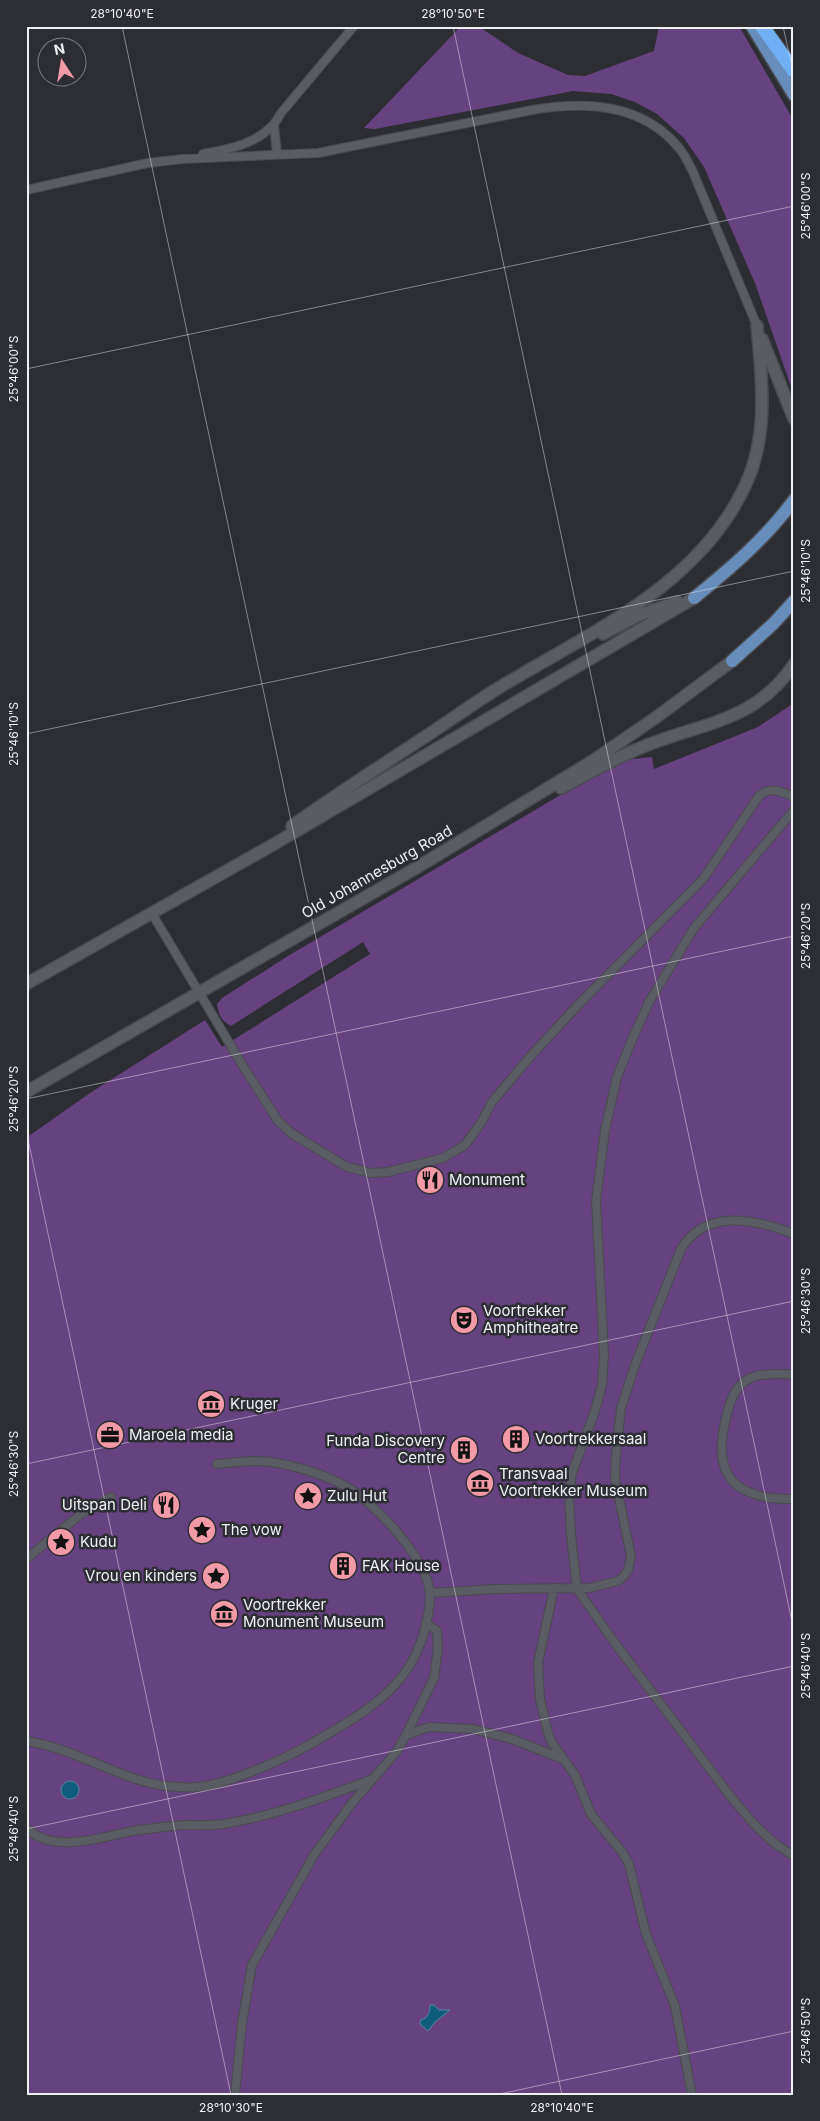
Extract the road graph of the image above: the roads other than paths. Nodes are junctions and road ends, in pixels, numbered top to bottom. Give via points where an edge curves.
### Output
1 (354, 26) edge
2 (752, 26) edge
3 (762, 26) edge
4 (794, 71) edge
5 (794, 94) edge
6 (274, 125) junction
7 (277, 154) junction
8 (182, 159) junction
9 (26, 190) edge
10 (757, 326) junction
11 (794, 419) edge
12 (794, 500) edge
13 (694, 598) junction
14 (794, 601) edge
15 (732, 661) joint
16 (794, 664) edge
17 (455, 717) junction
18 (794, 797) edge
19 (794, 810) edge
20 (269, 847) junction
21 (416, 868) junction
22 (152, 912) junction
23 (26, 984) edge
24 (199, 992) junction
25 (116, 1041) junction
26 (26, 1092) edge
27 (26, 1101) edge
28 (794, 1234) edge
29 (794, 1374) edge
30 (217, 1464) dead end
31 (110, 1497) dead end
32 (794, 1499) edge
33 (26, 1559) edge
34 (554, 1588) junction
35 (577, 1589) junction
36 (430, 1593) junction
37 (426, 1623) junction
38 (406, 1735) junction
39 (26, 1741) edge
40 (563, 1759) junction
41 (371, 1780) junction
42 (26, 1828) edge
43 (794, 1856) edge
44 (235, 2095) edge
45 (692, 2095) edge

1 - 6 street
2 - 5 main road
3 - 4 highway
6 - 7 street
6 - 8 street via 239,146
7 - 8 street
7 - 10 street via 318,153 560,105 592,105 643,118 680,149 693,172
8 - 9 street
10 - 11 main road
10 - 17 main road via 761,421 751,470 725,523 687,566 662,586 618,617
12 - 13 main road via 738,562
13 - 17 main road via 639,615
13 - 20 main road
14 - 15 main road
15 - 21 main road, Old Johannesburg Road via 591,762
16 - 21 main road via 765,697 744,710 719,722 630,752
17 - 20 main road via 301,819
18 - 24 street via 775,790 759,796 703,879 540,1045 492,1102 465,1145 443,1158 371,1174 348,1167 291,1133 278,1121 258,1091
19 - 35 street via 713,904 682,946 630,1042 613,1092 596,1201 604,1354 602,1385 570,1482 570,1526
20 - 22 main road
21 - 24 main road, Old Johannesburg Road
22 - 23 main road
22 - 24 street
24 - 25 main road, Old Johannesburg Road
25 - 26 main road, Old Johannesburg Road
25 - 27 main road
28 - 35 street via 745,1221 725,1220 701,1228 681,1249 621,1408 615,1480 629,1547 628,1570 618,1581
29 - 32 street via 762,1374 740,1386 730,1402 722,1450 729,1476 741,1489 755,1496
30 - 36 street via 257,1460 311,1472 350,1488 382,1515 402,1538 419,1563
31 - 33 street via 81,1514
34 - 35 street
34 - 36 street
34 - 40 street via 544,1628 538,1675 548,1733
35 - 43 street via 731,1797 774,1843
36 - 37 street
37 - 38 street via 437,1631 434,1678
37 - 39 street via 410,1664 380,1699 303,1749 217,1783 199,1787 150,1784
38 - 40 street via 429,1728 473,1730 512,1739
38 - 41 street via 397,1751
40 - 45 street via 579,1782 590,1814 629,1864 646,1934 675,2006
41 - 42 street via 304,1804 222,1824 139,1830 68,1842 49,1841 35,1836
41 - 44 street via 314,1854 252,1965

